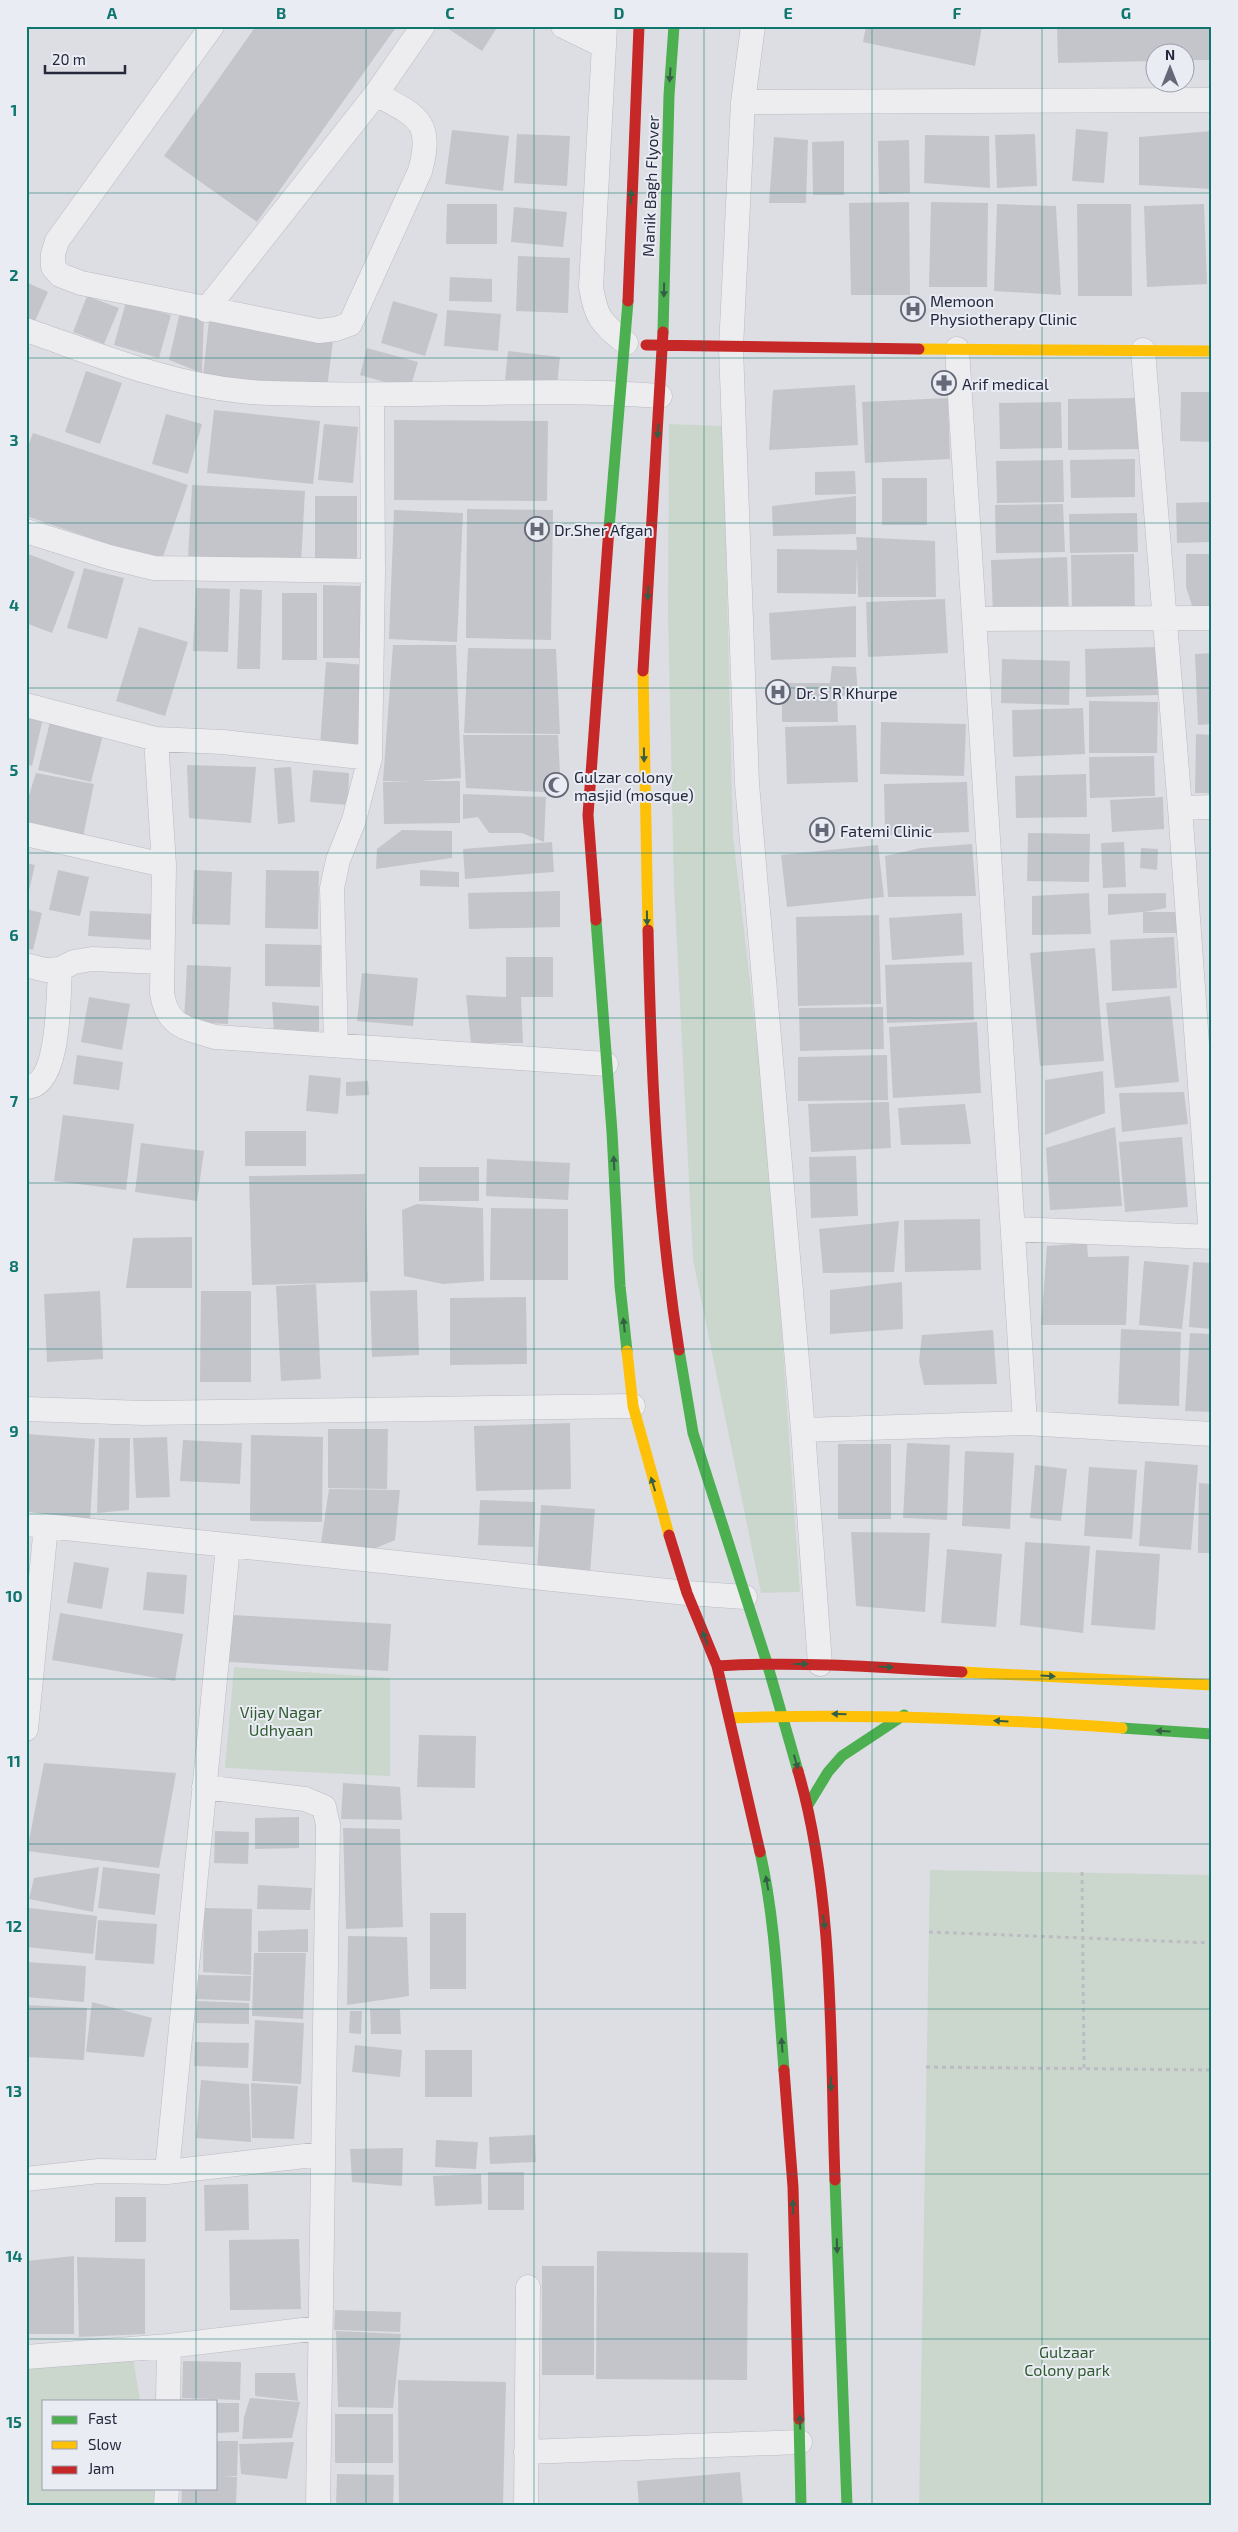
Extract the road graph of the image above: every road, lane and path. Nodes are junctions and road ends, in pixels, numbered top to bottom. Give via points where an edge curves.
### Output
1 (212, 26) edge
2 (423, 26) edge
3 (563, 26) edge
4 (639, 26) edge
5 (674, 26) edge
6 (753, 26) edge
7 (604, 36) edge
8 (376, 94) junction
9 (1212, 100) edge
10 (743, 102) junction
11 (206, 310) junction
12 (26, 330) edge
13 (626, 343) junction
14 (663, 347) junction
15 (731, 348) junction
16 (958, 349) junction
17 (1143, 350) junction
18 (1212, 350) edge
19 (619, 393) junction
20 (372, 395) junction
21 (660, 396) junction
22 (26, 531) edge
23 (373, 571) junction
24 (1163, 618) junction
25 (1212, 618) edge
26 (975, 619) junction
27 (26, 705) edge
28 (156, 739) junction
29 (370, 758) junction
30 (1212, 807) edge
31 (1180, 808) junction
32 (26, 834) edge
33 (164, 865) junction
34 (161, 962) junction
35 (26, 965) edge
36 (60, 969) junction
37 (336, 1045) junction
38 (606, 1064) junction
39 (26, 1088) edge
40 (1013, 1229) junction
41 (1211, 1237) edge
42 (633, 1406) junction
43 (26, 1409) edge
44 (1025, 1423) junction
45 (803, 1430) junction
46 (1212, 1434) edge
47 (36, 1525) edge
48 (228, 1546) junction
49 (687, 1593) junction
50 (745, 1597) junction
51 (767, 1663) junction
52 (820, 1664) junction
53 (717, 1666) junction
54 (1212, 1685) edge
55 (783, 1715) junction
56 (904, 1715) junction
57 (729, 1718) junction
58 (27, 1721) edge
59 (1212, 1734) edge
60 (204, 1788) junction
61 (808, 1805) junction
62 (1082, 1872) dead end
63 (929, 1932) dead end
64 (1082, 1938) junction
65 (1212, 1942) edge
66 (926, 2067) dead end
67 (1084, 2069) junction
68 (1212, 2070) edge
69 (322, 2154) junction
70 (167, 2172) junction
71 (26, 2179) edge
72 (528, 2287) dead end
73 (319, 2328) junction
74 (169, 2346) junction
75 (26, 2358) edge
76 (168, 2400) edge
77 (800, 2442) junction
78 (526, 2452) junction
79 (167, 2490) edge
80 (166, 2506) edge
81 (318, 2506) edge
82 (526, 2506) edge
83 (801, 2506) edge
84 (847, 2506) edge

1 - 11 street via 57,241 53,254 53,267 60,275 82,283
2 - 8 street
3 - 7 street
13 -> 4 main road, Manik Bagh Flyover
5 -> 14 main road, Manik Bagh Flyover via 669,95
6 - 10 street
7 - 13 street via 591,288 594,306 602,323
8 - 11 street
8 - 11 street via 414,115 425,134 426,144 420,171 350,324 319,331
9 - 10 street
10 - 15 street
12 - 20 street via 202,386 242,392
13 - 14 main road
13 - 19 main road, Manik Bagh Flyover
14 - 15 main road
14 - 21 main road, Manik Bagh Flyover
15 - 16 main road
15 - 45 street via 747,784
16 - 17 main road
16 - 26 street
17 - 18 main road
17 - 24 street
19 - 20 street
19 - 21 street
19 - 38 main road, Manik Bagh Flyover via 588,815
20 - 23 street
21 -> 50 main road, Manik Bagh Flyover via 642,682 655,1137 668,1281 693,1433
22 - 23 street via 154,568
23 - 29 street
24 - 25 street
24 - 26 street
24 - 31 street
26 - 40 street
27 - 28 street
28 - 29 street via 223,742
28 - 33 street
29 - 37 street via 332,888
30 - 31 street
31 - 41 street
32 - 33 street
33 - 34 street
34 - 36 street via 92,959 74,962
34 - 37 street via 164,1008 175,1023 215,1037
35 - 36 street via 45,970
36 - 39 street via 54,1049 49,1069 42,1081
37 - 38 street
42 -> 38 main road, Manik Bagh Flyover via 620,1286
40 - 41 street
40 - 44 street
42 - 43 street via 144,1413
49 -> 42 main road, Manik Bagh Flyover
44 - 45 street
44 - 46 street
45 - 52 street
47 - 48 street
47 - 58 street
48 - 49 street
48 - 60 street
49 - 50 street
53 -> 49 main road, Manik Bagh Flyover
50 - 51 main road, Manik Bagh Flyover
51 -> 52 main road
51 - 53 main road
51 - 55 main road, Manik Bagh Flyover
52 -> 54 main road
53 - 57 main road, Manik Bagh Flyover
56 -> 55 main road
55 - 57 main road
55 -> 61 main road, Manik Bagh Flyover
59 -> 56 main road
56 - 61 main road via 842,1756
77 -> 57 main road, Manik Bagh Flyover via 793,2187 772,1924 767,1882
60 - 69 street via 305,1799 324,1808 328,1825
60 - 70 street
61 -> 84 main road, Manik Bagh Flyover via 825,1929
62 - 64 path
63 - 64 path
64 - 65 path
64 - 67 path
66 - 67 path
67 - 68 path
69 - 70 street
69 - 73 street
70 - 71 street via 99,2171
72 - 78 street
73 - 74 street
73 - 81 street
74 - 75 street
74 - 76 street
77 - 78 street
77 - 83 main road, Manik Bagh Flyover
78 - 82 street
79 - 80 street

